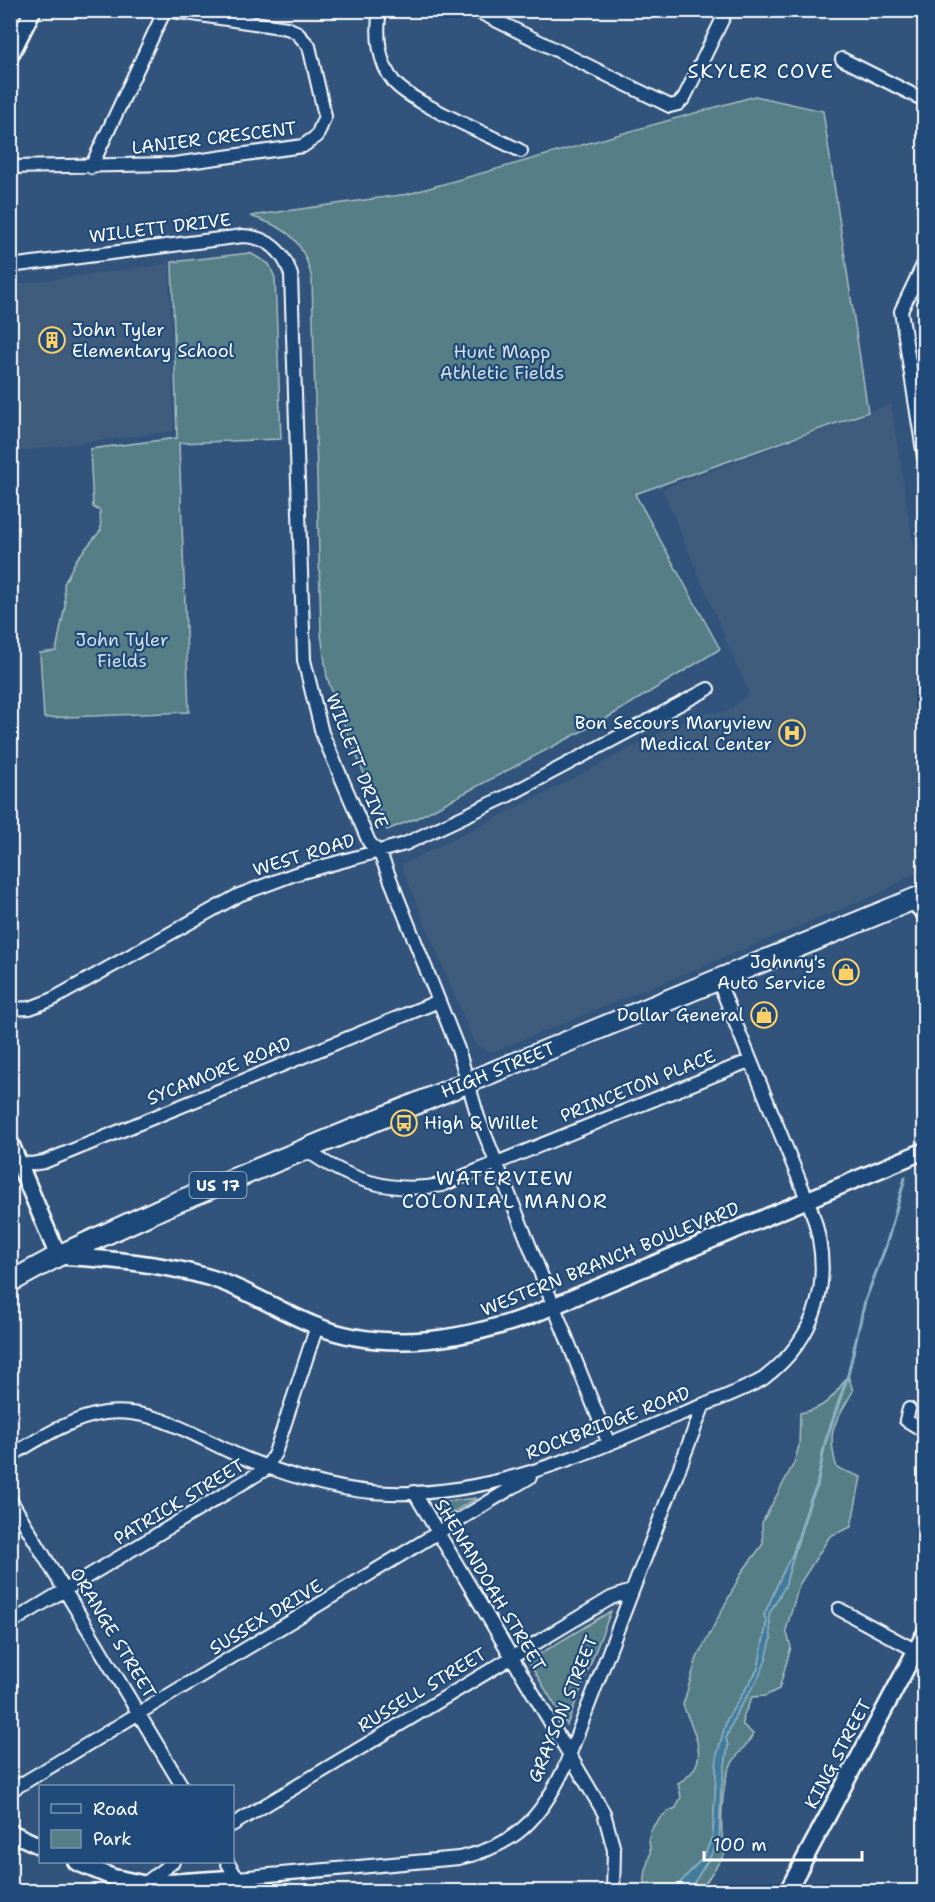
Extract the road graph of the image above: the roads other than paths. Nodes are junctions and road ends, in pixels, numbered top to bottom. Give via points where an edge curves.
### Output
1 (33, 10) edge
2 (165, 10) edge
3 (380, 10) edge
4 (475, 10) edge
5 (727, 10) edge
6 (10, 56) edge
7 (842, 59) dead end
8 (924, 99) edge
9 (521, 151) dead end
10 (10, 167) edge
11 (91, 167) junction
12 (924, 263) edge
13 (10, 266) edge
14 (924, 457) edge
15 (708, 689) dead end
16 (378, 852) junction
17 (920, 903) edge
18 (718, 980) junction
19 (439, 1001) junction
20 (10, 1009) edge
21 (749, 1061) junction
22 (466, 1083) junction
23 (10, 1142) edge
24 (306, 1150) junction
25 (924, 1151) edge
26 (15, 1163) edge
27 (497, 1164) junction
28 (808, 1201) junction
29 (58, 1256) junction
30 (10, 1282) edge
31 (555, 1305) junction
32 (317, 1326) junction
33 (704, 1404) junction
34 (909, 1409) dead end
35 (924, 1431) edge
36 (609, 1444) junction
37 (10, 1456) edge
38 (268, 1467) junction
39 (539, 1471) junction
40 (414, 1492) junction
41 (10, 1499) edge
42 (438, 1534) junction
43 (65, 1590) junction
44 (631, 1591) junction
45 (839, 1609) dead end
46 (10, 1623) edge
47 (924, 1635) edge
48 (920, 1653) edge
49 (512, 1657) junction
50 (138, 1714) junction
51 (569, 1754) junction
52 (181, 1785) edge
53 (10, 1791) edge
54 (234, 1824) edge
55 (10, 1832) edge
56 (39, 1846) edge
57 (78, 1863) edge
58 (172, 1863) edge
59 (228, 1863) edge
60 (144, 1884) junction
61 (241, 1885) edge
62 (613, 1892) edge
63 (787, 1892) edge

1 - 6 street
2 - 11 street
2 - 11 street, LANIER CRESCENT via 296,32 309,46 325,116 322,128 318,136 303,146 174,164
3 - 9 street via 382,60 402,90
4 - 5 street via 665,105 678,104
7 - 8 street
10 - 11 street, LANIER CRESCENT
12 - 14 street via 901,311
13 - 16 street, WILLETT DRIVE via 243,236 270,244 284,257 291,275 304,660 322,733 369,842
15 - 16 street, WEST ROAD via 458,821
16 - 19 street, WILLETT DRIVE
16 - 20 street, WEST ROAD via 257,887 51,1000 30,1008
17 - 18 main road, HIGH STREET / US 17
18 - 21 street, ROCKBRIDGE ROAD
18 - 22 main road, HIGH STREET / US 17
19 - 22 street, WILLETT DRIVE via 463,1063
19 - 26 street, SYCAMORE ROAD via 44,1162
21 - 27 street, PRINCETON PLACE
21 - 28 street, ROCKBRIDGE ROAD
22 - 24 main road, HIGH STREET / US 17
22 - 27 street, WILLETT DRIVE
23 - 26 street
24 - 27 street, PRINCETON PLACE via 347,1176 404,1189 442,1185
24 - 29 main road, HIGH STREET / US 17 via 165,1207
25 - 28 street, WESTERN BRANCH BOULEVARD
26 - 29 street
27 - 31 street, WILLETT DRIVE
28 - 31 street, WESTERN BRANCH BOULEVARD
28 - 33 street, ROCKBRIDGE ROAD via 818,1228 824,1267 820,1294 808,1327 789,1356 764,1379
29 - 30 main road, HIGH STREET / US 17
29 - 32 street, WESTERN BRANCH BOULEVARD via 190,1272 236,1288
31 - 32 street, WESTERN BRANCH BOULEVARD via 502,1326 444,1339 380,1340
31 - 36 street, WILLETT DRIVE
32 - 38 street, PATRICK STREET
33 - 36 street, ROCKBRIDGE ROAD
33 - 44 street, GRAYSON STREET
34 - 35 street via 906,1420
36 - 39 street, ROCKBRIDGE ROAD
37 - 38 street, ROCKBRIDGE ROAD via 84,1418 126,1413 162,1420
38 - 40 street, ROCKBRIDGE ROAD via 345,1488
38 - 43 street, PATRICK STREET
39 - 40 street, ROCKBRIDGE ROAD
39 - 42 street, SUSSEX DRIVE
40 - 42 street, SHENANDOAH STREET
41 - 43 street, ORANGE STREET
42 - 49 street, SHENANDOAH STREET
42 - 50 street, SUSSEX DRIVE
43 - 46 street, PATRICK STREET
43 - 50 street, ORANGE STREET
44 - 49 street, RUSSELL STREET via 611,1598
44 - 51 street, GRAYSON STREET
45 - 48 street
47 - 48 street, KING STREET
48 - 63 street, KING STREET
49 - 51 street, SHENANDOAH STREET
49 - 54 street, RUSSELL STREET
50 - 52 street, ORANGE STREET
50 - 53 street, SUSSEX DRIVE
51 - 61 street, GRAYSON STREET via 556,1785 532,1821 507,1841 477,1854
51 - 62 street, SHENANDOAH STREET via 607,1820 614,1850
55 - 56 street
57 - 60 street, GRAYSON STREET via 112,1877
58 - 60 street
59 - 61 street
60 - 61 street, GRAYSON STREET

